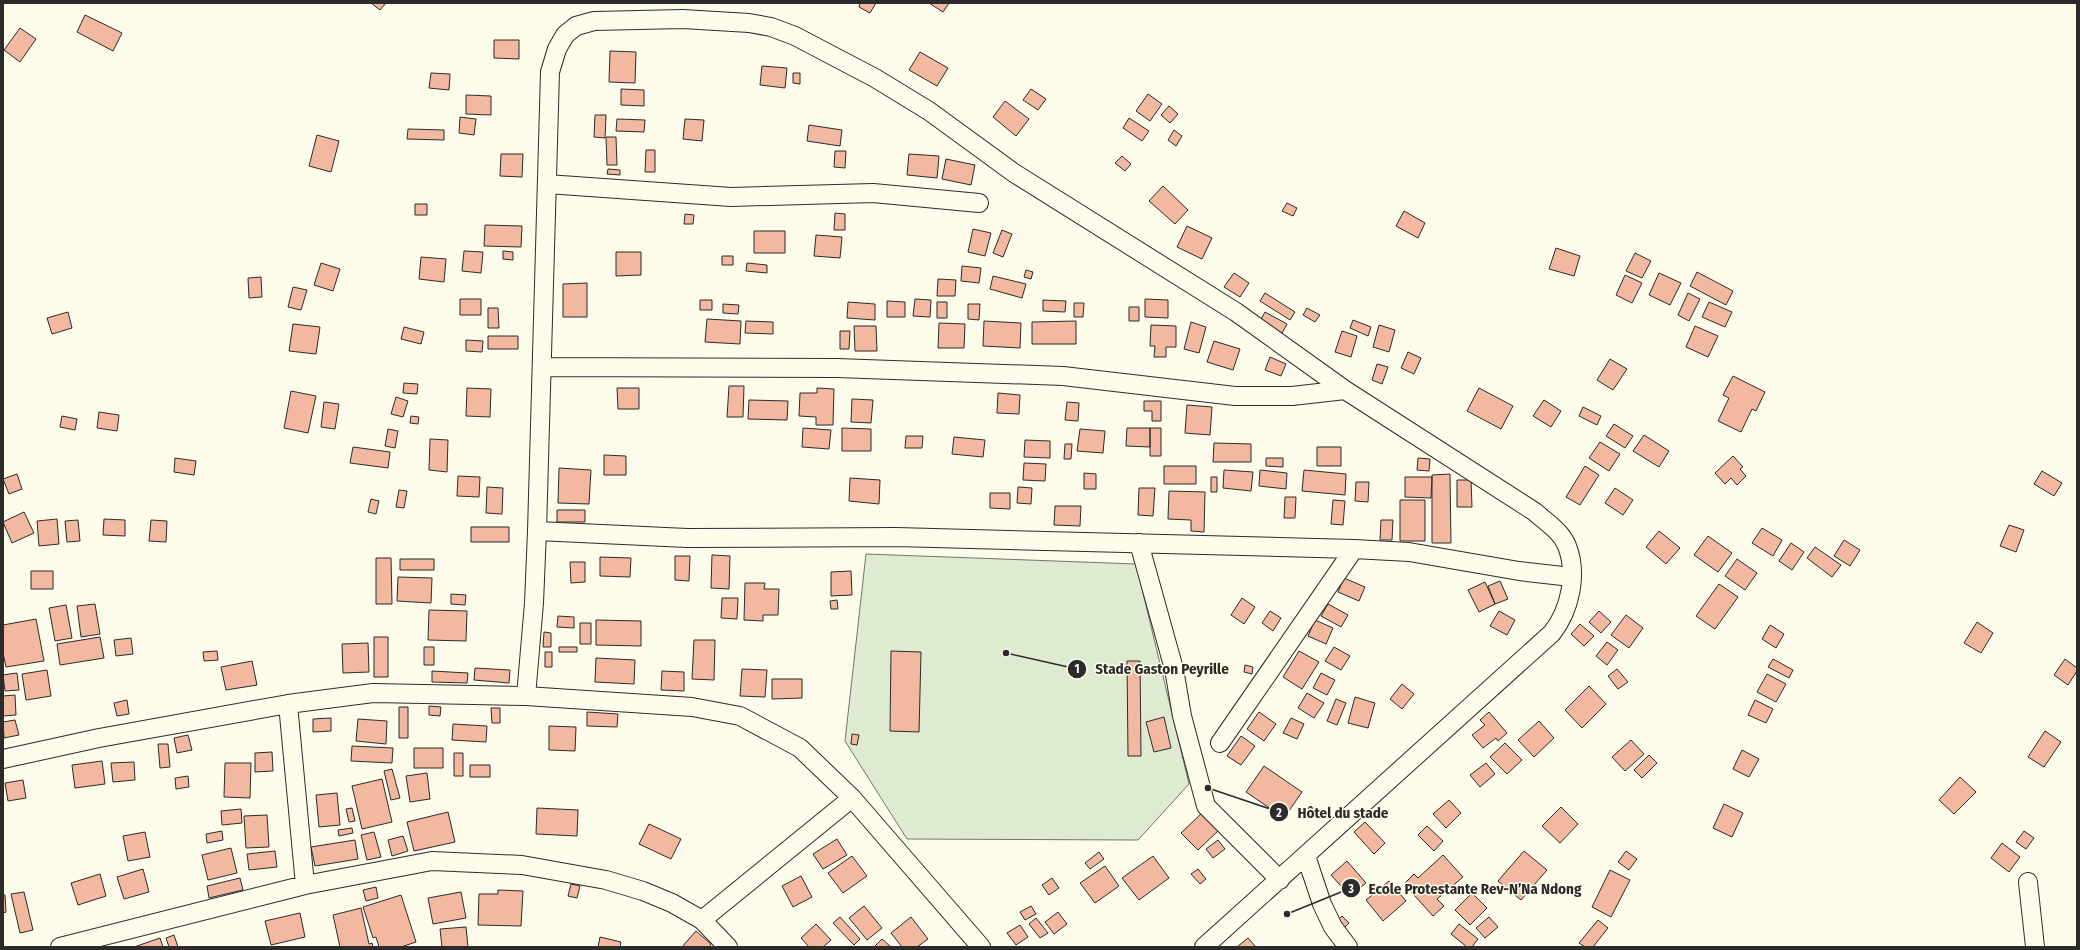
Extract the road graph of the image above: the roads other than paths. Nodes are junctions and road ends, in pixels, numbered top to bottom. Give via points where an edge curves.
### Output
1 (547, 184) junction
2 (979, 203) dead end
3 (542, 367) junction
4 (1346, 390) junction
5 (537, 531) junction
6 (1140, 543) junction
7 (1354, 549) junction
8 (1571, 577) junction
9 (526, 696) junction
10 (288, 704) junction
11 (1220, 743) dead end
12 (3, 759) edge
13 (852, 798) junction
14 (1306, 856) junction
15 (1280, 880) junction
16 (2028, 882) dead end
17 (304, 885) junction
18 (702, 920) junction
19 (60, 947) edge
20 (728, 947) edge
21 (981, 947) edge
22 (1204, 947) edge
23 (1348, 947) edge
24 (2035, 947) edge

1 - 2 street via 731,197 873,193
1 - 3 street
1 - 4 street via 550,72 557,49 565,35 576,26 594,21 683,18 771,27 795,36 875,78 929,111 1014,173 1236,312
3 - 4 street via 837,368 1063,376 1235,396 1292,396
3 - 5 street
4 - 8 street via 1499,488 1555,529 1566,545 1571,562
5 - 6 street via 687,538 896,537
5 - 9 street
6 - 7 street
6 - 15 street via 1174,669 1182,716 1206,806
7 - 8 street via 1409,552 1519,571
7 - 11 street
8 - 14 street via 1567,609 1552,634
9 - 10 street via 373,693
9 - 13 street via 692,707 740,716 800,748
10 - 12 street via 99,738
10 - 17 street
13 - 18 street
13 - 21 street
14 - 15 street
14 - 23 street via 1322,904 1333,927
15 - 22 street
16 - 24 street
17 - 18 street via 432,861 522,865 606,880 643,891 672,903
17 - 19 street
18 - 20 street

